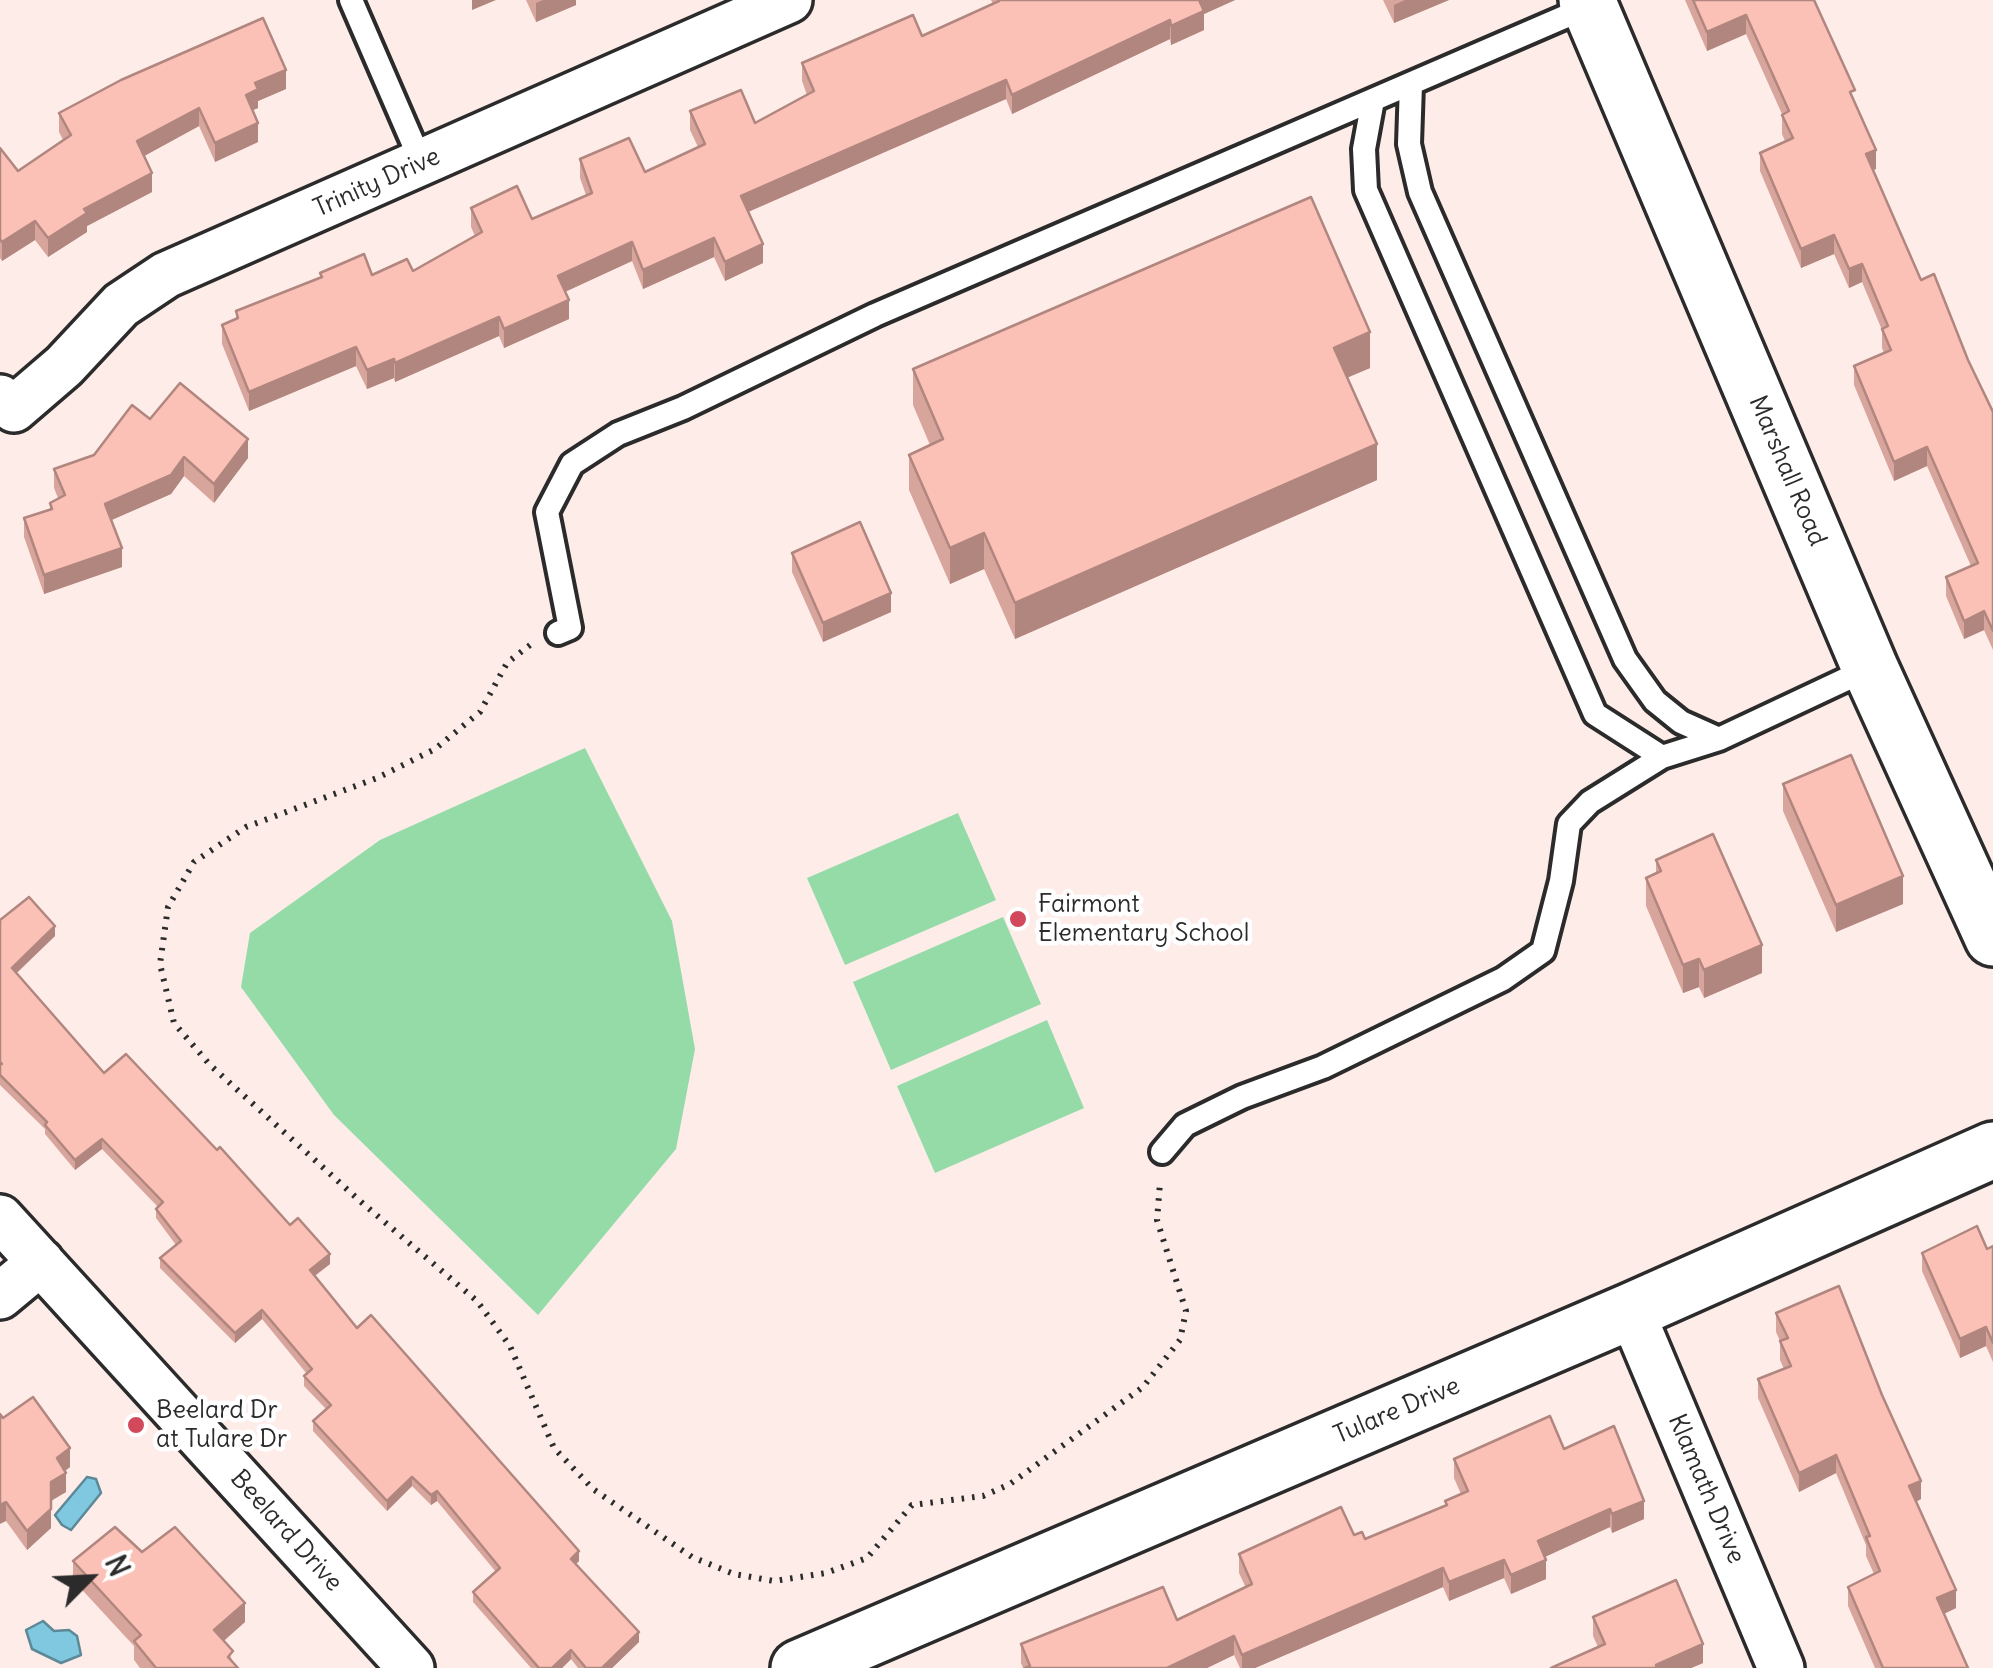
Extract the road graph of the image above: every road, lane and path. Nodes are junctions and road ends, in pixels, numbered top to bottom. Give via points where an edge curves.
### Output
1 (351, 0) edge
2 (789, 0) edge
3 (1588, 3) edge
4 (1411, 84) junction
5 (1373, 100) junction
6 (422, 164) junction
7 (0, 398) edge
8 (558, 633) joint
9 (1870, 668) junction
10 (1719, 739) junction
11 (1662, 757) junction
12 (1993, 938) edge
13 (1993, 1150) edge
14 (1162, 1152) joint
15 (0, 1218) edge
16 (41, 1262) junction
17 (0, 1296) edge
18 (1631, 1310) junction
19 (411, 1668) edge
20 (799, 1668) edge
21 (1781, 1668) edge

1 - 6 lane
2 - 6 street, Trinity Drive
3 - 4 lane
3 - 9 street, Marshall Road
4 - 5 lane
4 - 10 lane via 1408,144 1420,192 1625,659 1655,700 1681,722
5 - 8 lane via 875,315 618,434 572,464 548,512 570,628
5 - 11 lane via 1364,149 1366,190 1595,714
6 - 7 street, Trinity Drive via 166,275 121,305 14,408
8 - 14 path via 507,663 480,712 435,749 246,826 194,862 168,906 160,964 174,1023 210,1065 477,1301 510,1346 554,1448 593,1490 692,1557 774,1581 868,1558 912,1505 983,1496 1010,1484 1143,1387 1180,1340 1186,1311 1157,1220
9 - 10 lane
9 - 12 street, Marshall Road
10 - 11 lane
11 - 14 lane via 1590,802 1568,824 1543,951 1503,979 1340,1059 1185,1125
13 - 18 street, Tulare Drive
15 - 16 street, Beelard Drive
16 - 17 street
16 - 19 street, Beelard Drive
18 - 20 street, Tulare Drive
18 - 21 street, Klamath Drive

